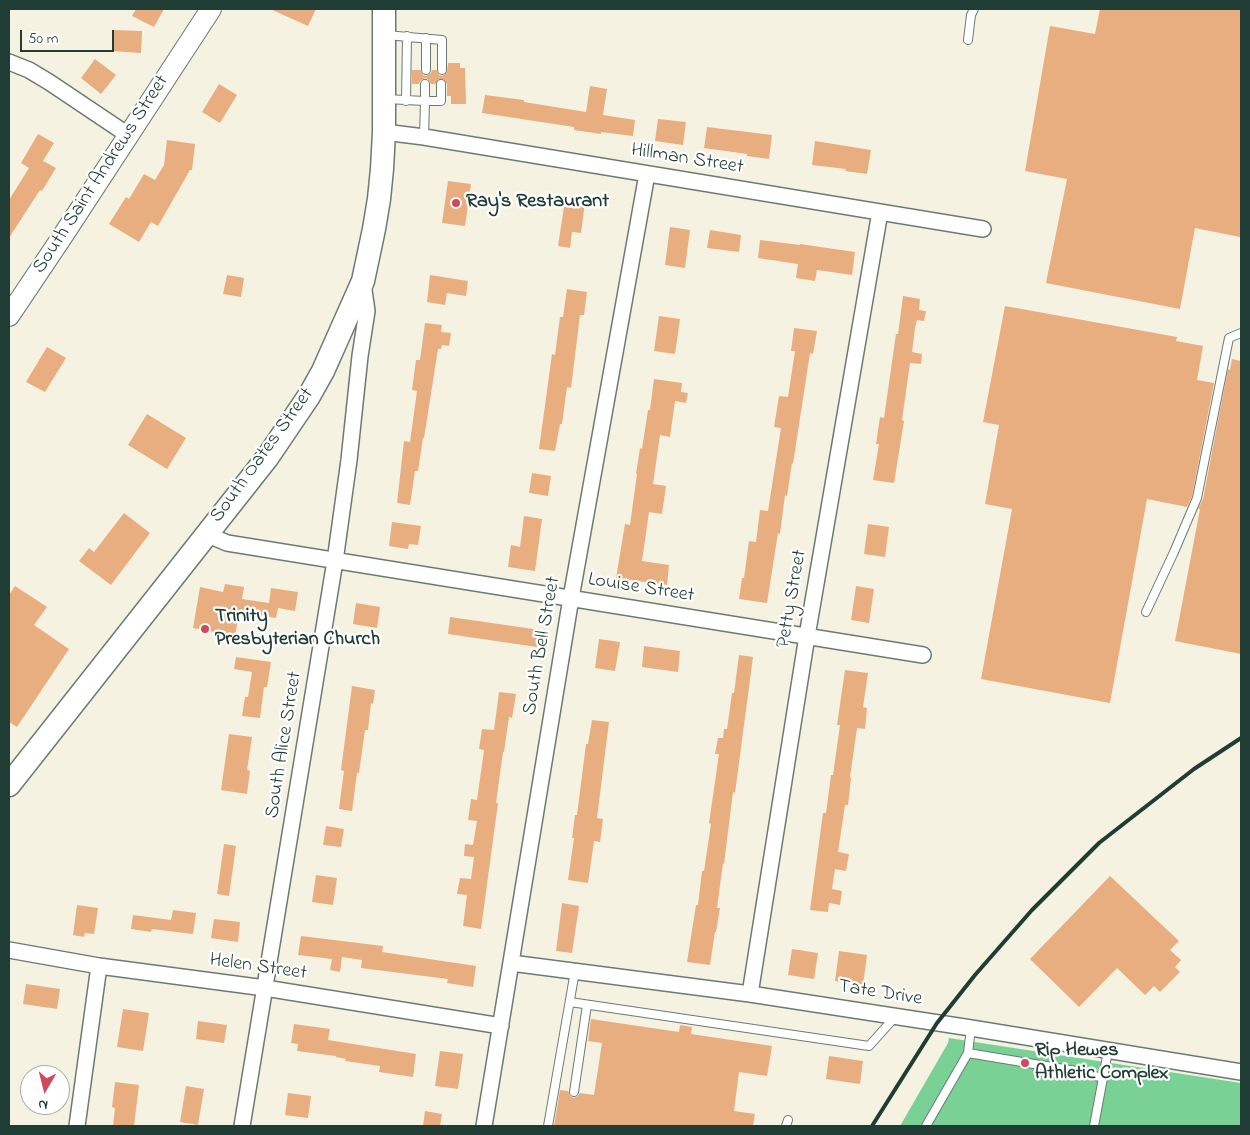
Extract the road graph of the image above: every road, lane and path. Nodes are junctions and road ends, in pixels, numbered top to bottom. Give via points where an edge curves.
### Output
1 (211, 9) edge
2 (384, 9) edge
3 (974, 9) edge
4 (384, 34) junction
5 (407, 36) junction
6 (426, 38) junction
7 (968, 40) dead end
8 (9, 62) edge
9 (426, 70) dead end
10 (442, 70) dead end
11 (425, 84) dead end
12 (441, 84) dead end
13 (395, 100) junction
14 (425, 101) junction
15 (384, 132) junction
16 (128, 134) junction
17 (424, 137) junction
18 (647, 174) junction
19 (880, 212) junction
20 (983, 229) dead end
21 (363, 281) junction
22 (9, 316) edge
23 (1241, 333) edge
24 (206, 534) junction
25 (335, 561) junction
26 (572, 598) junction
27 (1146, 612) dead end
28 (807, 636) junction
29 (923, 655) dead end
30 (9, 785) edge
31 (9, 950) edge
32 (511, 963) junction
33 (99, 966) junction
34 (575, 971) junction
35 (265, 988) junction
36 (750, 994) junction
37 (570, 1002) junction
38 (587, 1005) junction
39 (895, 1017) junction
40 (501, 1026) junction
41 (971, 1028) junction
42 (1108, 1051) junction
43 (968, 1053) junction
44 (1241, 1072) edge
45 (1103, 1078) junction
46 (574, 1092) dead end
47 (77, 1126) edge
48 (242, 1126) edge
49 (484, 1126) edge
50 (548, 1126) edge
51 (926, 1126) edge
52 (1094, 1126) edge

1 - 16 street, South Saint Andrews Street
2 - 4 main road, South Oates Street
3 - 7 lane
4 - 5 lane
4 - 13 main road, South Oates Street
5 - 6 lane
5 - 13 lane
6 - 9 lane
6 - 10 lane via 442,40
8 - 16 street via 49,82
11 - 14 lane
12 - 14 lane via 441,101
13 - 14 lane
13 - 15 main road, South Oates Street
14 - 17 lane
15 - 17 street, Hillman Street
15 - 21 main road, South Oates Street via 379,199
16 - 22 street, South Saint Andrews Street
17 - 18 street, Hillman Street
18 - 19 street, Hillman Street
18 - 26 street, South Bell Street
19 - 20 street, Hillman Street
19 - 28 street, Petty Street
21 - 24 main road, South Oates Street via 309,396 266,458
21 - 25 street, South Alice Street via 366,311
23 - 27 lane via 1230,338 1197,498
24 - 25 street, Louise Street via 228,543
24 - 30 main road, South Oates Street
25 - 26 street, Louise Street
25 - 35 street, South Alice Street
26 - 28 street, Louise Street
26 - 32 street, South Bell Street
28 - 29 street, Louise Street
28 - 36 street, Petty Street
31 - 33 street, Helen Street
32 - 34 street, Tate Drive
32 - 40 street, South Bell Street
33 - 35 street, Helen Street
33 - 47 street
34 - 36 street, Tate Drive
34 - 37 lane
35 - 40 street, Helen Street
35 - 48 street, South Alice Street
36 - 39 street, Tate Drive
37 - 38 lane
37 - 50 lane
38 - 39 lane via 870,1046
38 - 46 lane
39 - 41 street, Tate Drive
40 - 49 street, South Bell Street
41 - 42 street, Tate Drive
41 - 43 lane
42 - 44 street, Tate Drive
42 - 45 lane
43 - 45 lane
43 - 51 lane
45 - 52 lane

